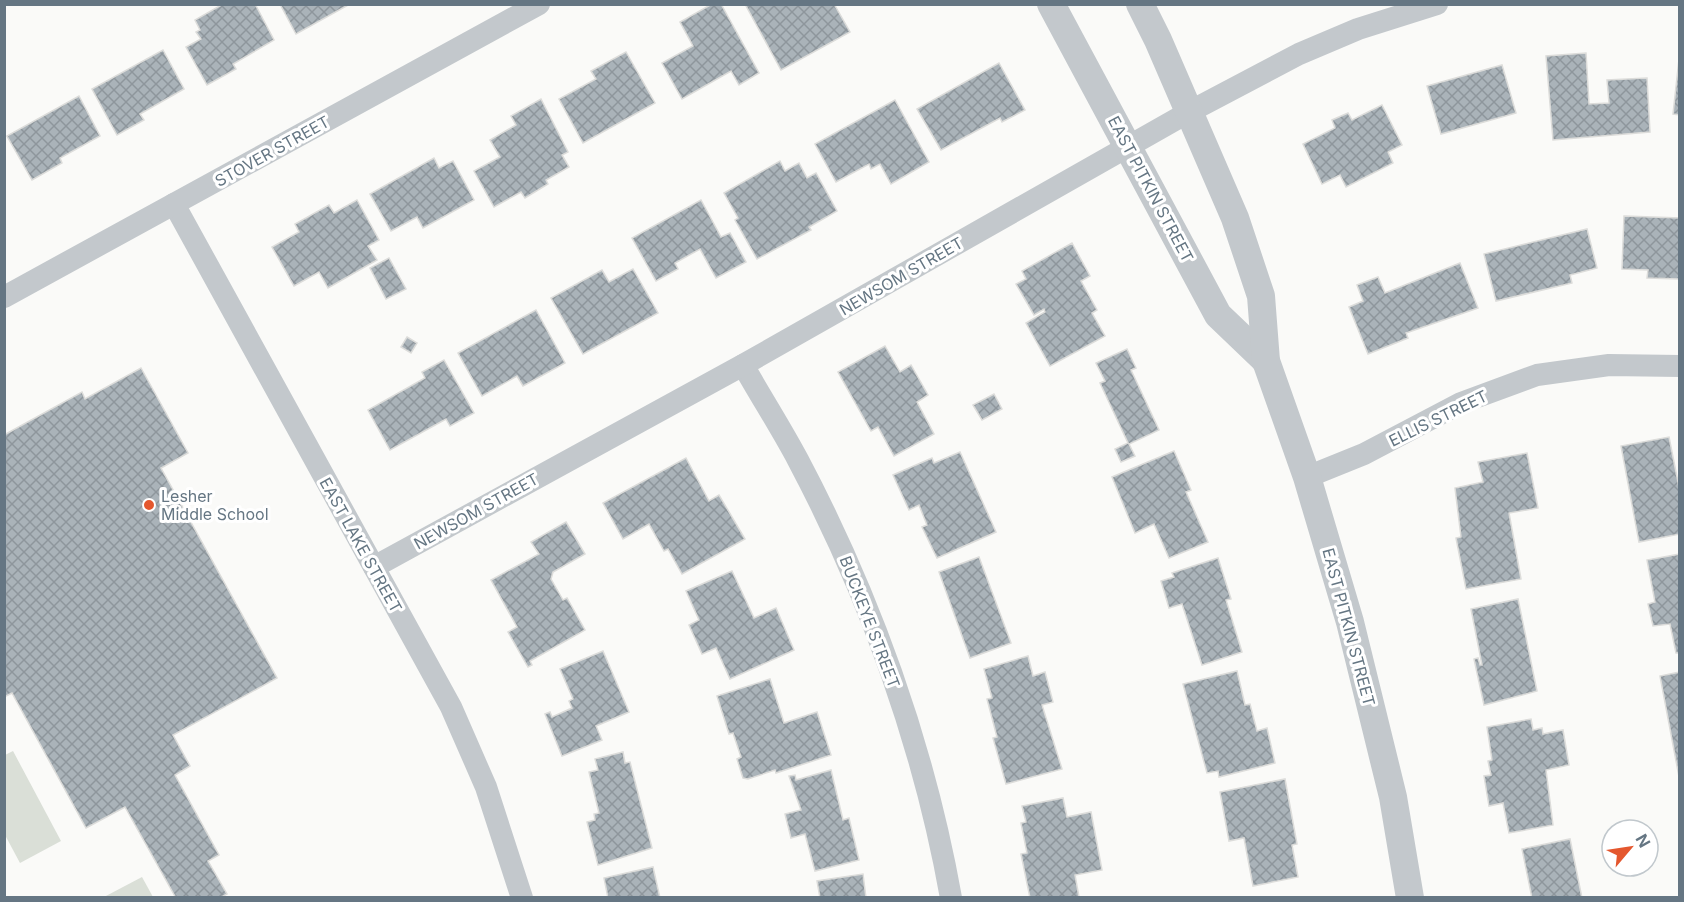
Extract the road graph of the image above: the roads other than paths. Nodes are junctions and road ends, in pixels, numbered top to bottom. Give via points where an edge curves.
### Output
1 (539, 4) edge
2 (1051, 4) edge
3 (1140, 4) edge
4 (1437, 4) edge
5 (1189, 112) junction
6 (1128, 146) junction
7 (174, 204) junction
8 (4, 297) edge
9 (1266, 361) junction
10 (743, 365) junction
11 (1680, 366) edge
12 (1307, 477) junction
13 (374, 567) junction
14 (522, 897) edge
15 (951, 897) edge
16 (1410, 897) edge

1 - 7 street, STOVER STREET
2 - 6 street, EAST PITKIN STREET
3 - 5 street, EAST PITKIN STREET
4 - 5 street, NEWSOM STREET via 1358,29 1299,54
5 - 6 street, NEWSOM STREET
5 - 9 street, EAST PITKIN STREET via 1234,218 1261,296
6 - 9 street, EAST PITKIN STREET via 1218,315
6 - 10 street, NEWSOM STREET
7 - 8 street, STOVER STREET
7 - 13 street, EAST LAKE STREET
9 - 12 street, EAST PITKIN STREET
10 - 13 street, NEWSOM STREET
10 - 15 street, BUCKEYE STREET via 798,460 845,558 886,660 920,763
11 - 12 street, ELLIS STREET via 1609,365 1537,375 1461,403 1364,454
12 - 16 street, EAST PITKIN STREET via 1350,622 1393,797
13 - 14 street, EAST LAKE STREET via 451,707 486,787

